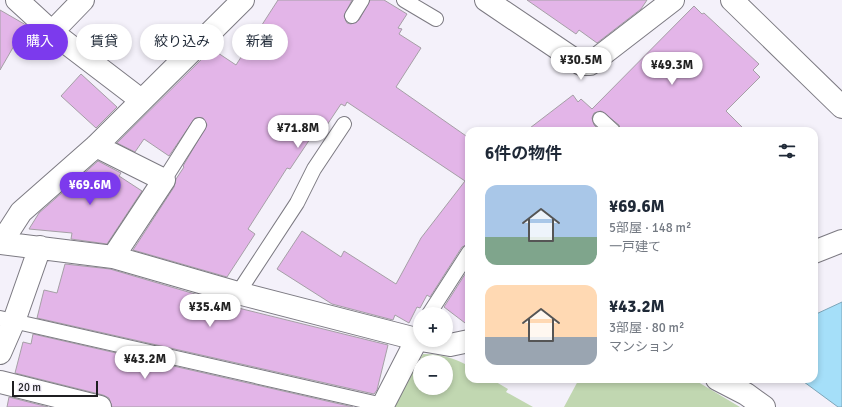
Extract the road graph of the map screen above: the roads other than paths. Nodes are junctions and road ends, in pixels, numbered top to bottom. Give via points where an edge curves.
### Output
1 (17, 0) edge
2 (83, 0) edge
3 (243, 0) edge
4 (362, 0) edge
5 (404, 0) edge
6 (486, 0) edge
7 (673, 0) edge
8 (732, 0) edge
9 (352, 16) dead end
10 (436, 20) dead end
11 (43, 24) edge
12 (60, 24) edge
13 (68, 44) edge
14 (141, 100) junction
15 (842, 106) edge
16 (600, 119) dead end
17 (344, 124) dead end
18 (199, 125) dead end
19 (609, 127) edge
20 (96, 146) junction
21 (164, 180) junction
22 (842, 241) edge
23 (0, 243) edge
24 (40, 247) junction
25 (818, 250) edge
26 (113, 257) junction
27 (465, 258) edge
28 (238, 293) junction
29 (434, 307) edge
30 (7, 319) edge
31 (413, 336) edge
32 (465, 342) edge
33 (453, 344) edge
34 (413, 347) edge
35 (0, 353) edge
36 (0, 382) edge
37 (725, 383) edge
38 (383, 406) edge
39 (100, 407) edge
40 (764, 407) edge

1 - 11 street
2 - 12 street
3 - 14 street
4 - 9 lane
5 - 10 lane
6 - 7 street via 581,64 590,64
8 - 15 street
13 - 14 street
14 - 20 street
16 - 19 lane
17 - 28 lane via 314,169 297,203
18 - 21 lane
20 - 21 street
20 - 23 street via 21,212
21 - 26 street
22 - 25 street
23 - 24 street
24 - 26 street
24 - 30 street
26 - 28 street
27 - 29 lane
28 - 31 street
30 - 35 street
30 - 38 lane
32 - 33 street
34 - 38 street
36 - 39 street
37 - 40 street

